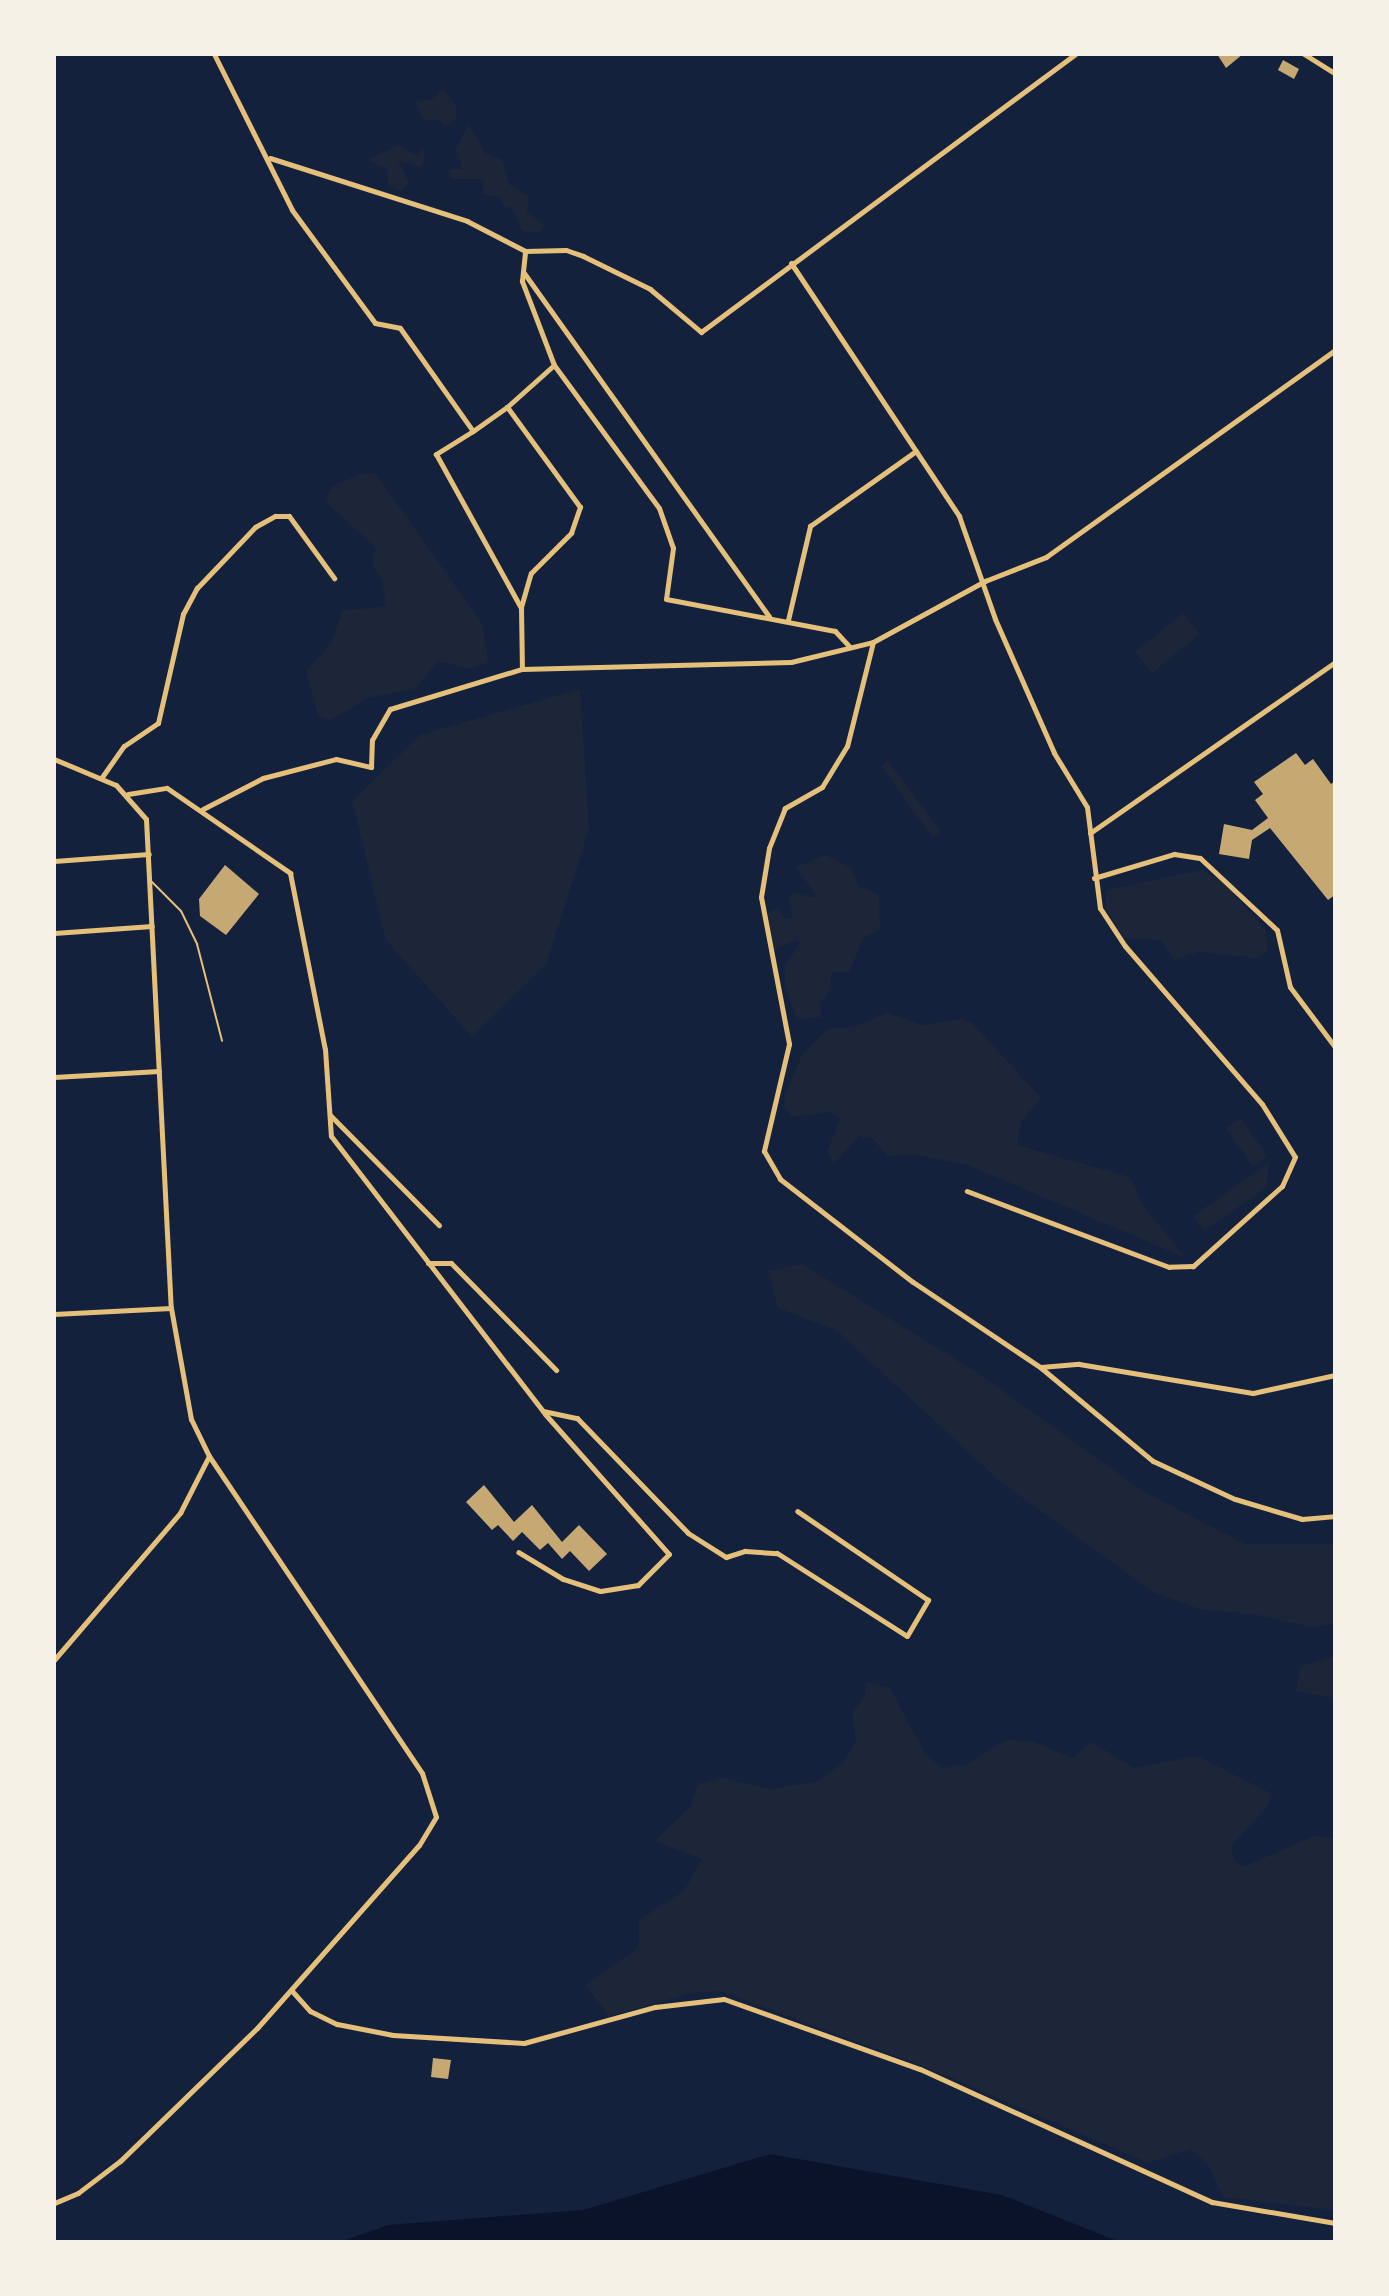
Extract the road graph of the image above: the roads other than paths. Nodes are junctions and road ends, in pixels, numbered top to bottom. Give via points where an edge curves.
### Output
1 (214, 54) edge
2 (1075, 54) edge
3 (1304, 54) edge
4 (1335, 73) edge
5 (270, 158) junction
6 (525, 251) junction
7 (791, 263) junction
8 (523, 272) junction
9 (1335, 350) edge
10 (554, 365) junction
11 (507, 407) junction
12 (473, 431) junction
13 (916, 451) junction
14 (334, 578) dead end
15 (985, 581) junction
16 (521, 608) junction
17 (769, 617) junction
18 (788, 620) junction
19 (873, 642) junction
20 (851, 648) junction
21 (1335, 662) edge
22 (522, 669) junction
23 (54, 759) edge
24 (102, 777) junction
25 (128, 794) junction
26 (203, 809) junction
27 (1090, 833) junction
28 (149, 854) junction
29 (54, 861) edge
30 (1094, 878) junction
31 (151, 881) junction
32 (152, 926) junction
33 (54, 933) edge
34 (222, 1041) dead end
35 (1335, 1047) edge
36 (159, 1071) junction
37 (54, 1077) edge
38 (330, 1115) junction
39 (967, 1191) dead end
40 (439, 1225) dead end
41 (427, 1263) junction
42 (171, 1308) junction
43 (54, 1314) edge
44 (1040, 1367) junction
45 (556, 1370) dead end
46 (1335, 1375) edge
47 (542, 1411) junction
48 (209, 1456) junction
49 (797, 1511) dead end
50 (1335, 1516) edge
51 (518, 1552) dead end
52 (54, 1660) edge
53 (292, 1991) junction
54 (54, 2203) edge
55 (1335, 2223) edge

1 - 5 street
2 - 7 street
3 - 4 street
5 - 6 street via 467,221
5 - 12 street via 292,210 375,323 400,328
6 - 7 street via 566,250 637,281 701,332
6 - 8 street
7 - 13 street
8 - 10 street
8 - 17 street
9 - 15 street via 1046,557
10 - 11 street
10 - 17 street via 659,508 673,548 666,599
11 - 12 street
11 - 16 street via 580,507 571,533 531,573
12 - 16 street via 436,454
13 - 15 street via 959,516
13 - 18 street via 810,526
14 - 24 street via 289,516 275,516 255,527 197,588 183,614 158,723 124,746
15 - 19 street
15 - 27 street via 995,619 1054,753 1087,807
16 - 22 street
17 - 18 street
18 - 20 street via 835,631
19 - 20 street
19 - 44 street via 847,746 822,787 785,808 769,848 761,897 789,1044 764,1151 780,1179 913,1282
20 - 22 street via 791,662
21 - 27 street
22 - 26 street via 390,709 372,740 371,767 336,759 263,778
23 - 24 street
24 - 25 street
25 - 26 street via 167,788
25 - 28 street via 146,819
26 - 38 street via 290,873 325,1049
27 - 30 street
28 - 29 street
28 - 31 street
30 - 35 street via 1174,854 1200,858 1277,930 1290,987
30 - 39 street via 1100,908 1125,946 1262,1104 1295,1157 1292,1171 1193,1266 1169,1267
31 - 32 street
31 - 34 lane via 181,911 197,944
32 - 33 street
32 - 36 street
36 - 37 street
36 - 42 street
38 - 40 street
38 - 41 street via 331,1136
41 - 45 street via 451,1263
41 - 47 street
42 - 43 street
42 - 48 street via 191,1419
44 - 46 street via 1079,1364 1253,1393
44 - 50 street via 1153,1461 1235,1499 1302,1519
47 - 49 street via 577,1418 688,1533 726,1557 745,1551 759,1556 777,1553 907,1636 928,1600
47 - 51 street via 669,1554 638,1585 600,1591 563,1579
48 - 52 street via 180,1513
48 - 53 street via 422,1773 436,1817 419,1845
53 - 54 street via 120,2161 78,2193
53 - 55 street via 310,2011 337,2024 393,2035 524,2043 655,2007 724,1999 920,2069 1212,2202

